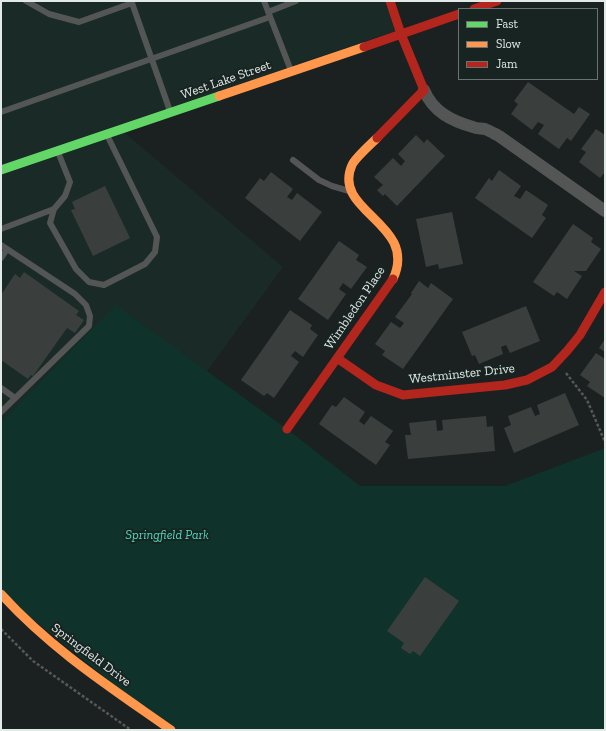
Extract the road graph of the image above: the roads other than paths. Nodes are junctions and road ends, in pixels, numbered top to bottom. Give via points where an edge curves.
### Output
1 (26, 1) edge
2 (264, 1) edge
3 (296, 1) edge
4 (390, 1) edge
5 (497, 1) edge
6 (135, 2) edge
7 (477, 8) edge
8 (269, 14) junction
9 (458, 14) edge
10 (401, 34) junction
11 (152, 59) junction
12 (291, 71) junction
13 (424, 90) junction
14 (1, 112) edge
15 (170, 112) junction
16 (106, 134) junction
17 (58, 151) junction
18 (293, 160) dead end
19 (4, 171) edge
20 (351, 191) junction
21 (54, 209) junction
22 (605, 211) edge
23 (1, 229) edge
24 (1, 245) edge
25 (7, 249) junction
26 (1, 258) edge
27 (605, 292) edge
28 (337, 358) junction
29 (1, 388) edge
30 (15, 398) junction
31 (1, 412) edge
32 (287, 428) dead end
33 (1, 594) edge
34 (171, 730) edge

1 - 6 lane via 49,14 79,22
2 - 8 lane
3 - 8 lane
4 - 10 street
5 - 7 street
6 - 11 lane
8 - 11 lane
8 - 12 lane
9 - 10 street, West Lake Street
10 - 12 street, West Lake Street
10 - 13 street
11 - 14 lane
11 - 15 lane
12 - 15 street, West Lake Street
13 - 20 street, Wimbledon Place via 352,164 349,179
13 - 22 street via 435,109 458,123 485,129 499,136
15 - 16 street, West Lake Street
16 - 17 street, West Lake Street
16 - 21 lane via 157,237 155,252 145,264 104,285 89,282 76,269 50,223
17 - 19 street, West Lake Street
17 - 21 lane via 70,182 65,196
18 - 20 lane via 319,180
20 - 28 street, Wimbledon Place via 360,205 391,235 397,253 397,271
21 - 23 lane
24 - 25 lane
25 - 26 lane
25 - 30 lane via 75,294 86,305 90,316 89,326
27 - 28 street, Westminster Drive via 580,335 567,351 552,367 527,380 506,385 403,395 376,385
28 - 32 street, Wimbledon Place
29 - 30 lane
30 - 31 lane
33 - 34 street, Springfield Drive via 18,614 69,658

